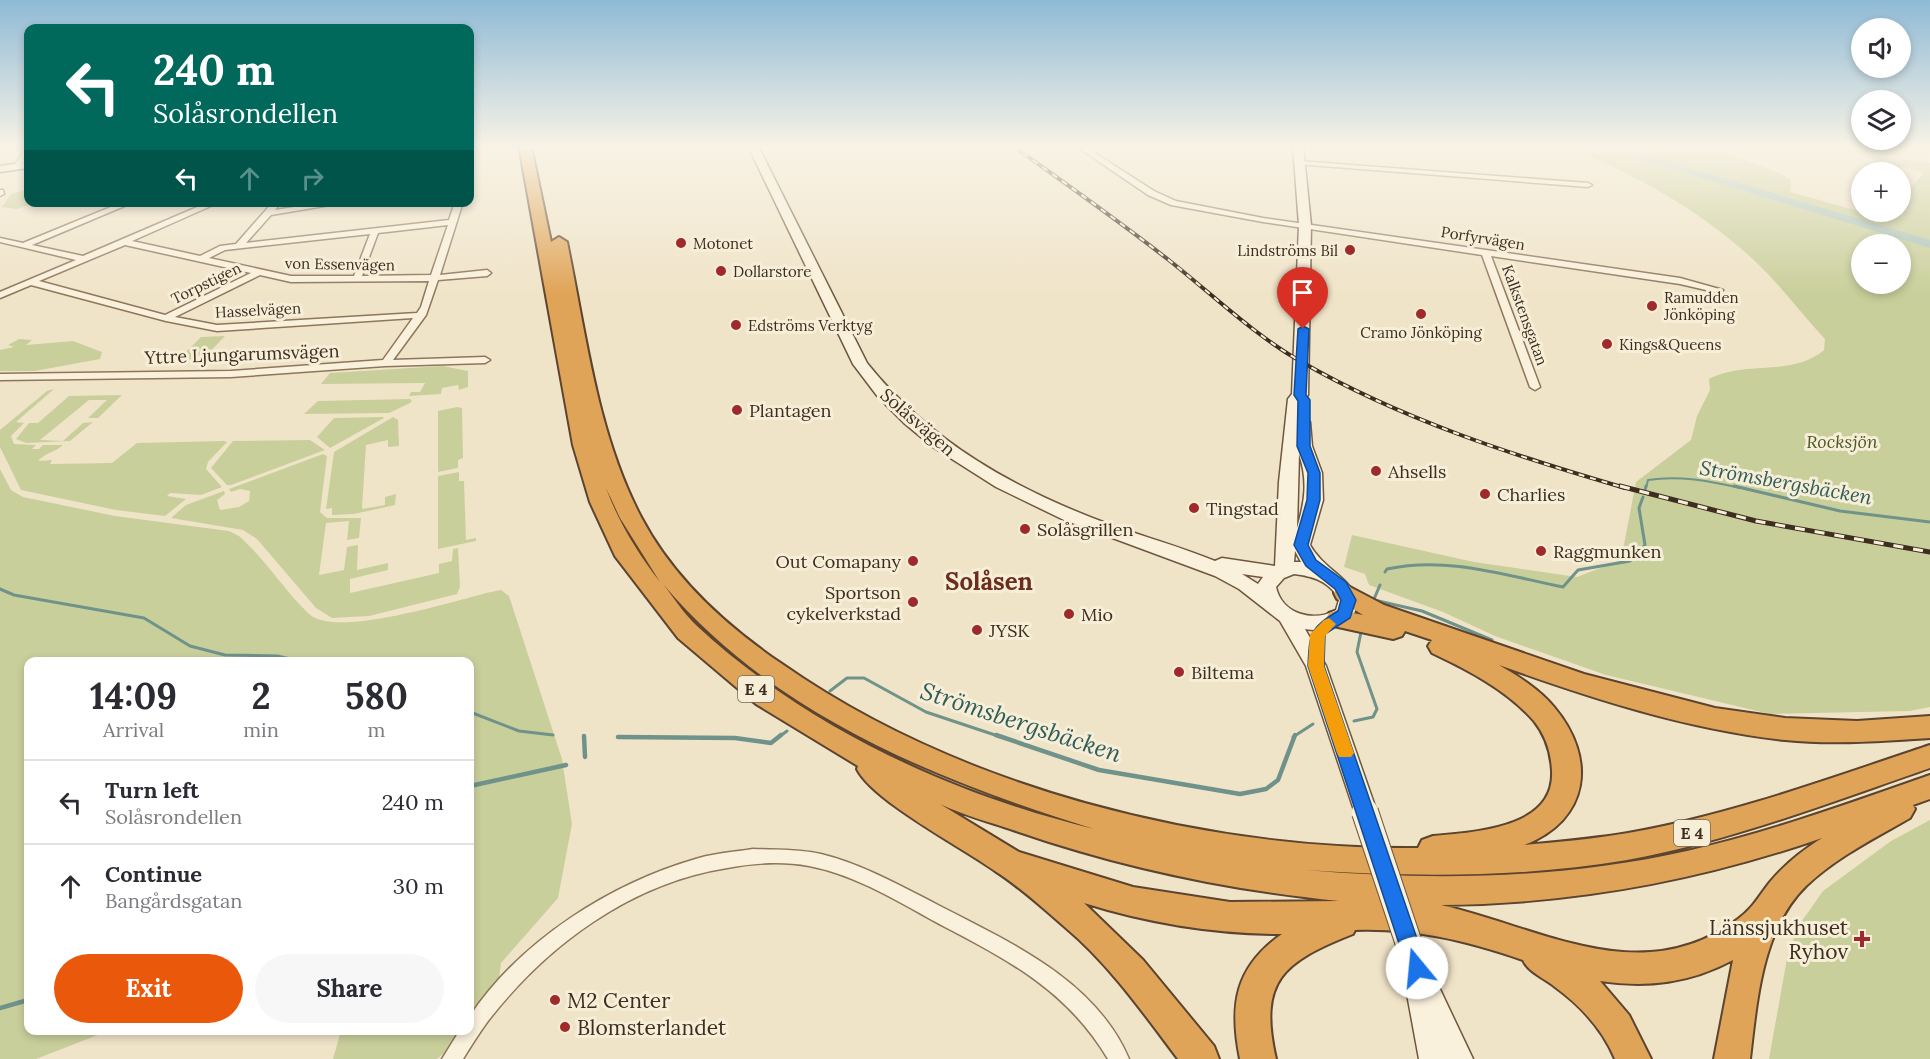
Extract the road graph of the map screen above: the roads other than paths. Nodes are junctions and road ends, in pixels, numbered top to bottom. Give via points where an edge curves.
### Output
1 (535, 195) edge
2 (549, 195) edge
3 (777, 195) edge
4 (1155, 195) edge
5 (1302, 195) edge
6 (119, 207) edge
7 (205, 207) edge
8 (274, 207) edge
9 (310, 207) edge
10 (458, 207) edge
11 (269, 213) junction
12 (453, 222) junction
13 (1305, 225) junction
14 (375, 231) junction
15 (0, 240) edge
16 (124, 242) junction
17 (24, 245) junction
18 (238, 246) junction
19 (1485, 253) junction
20 (203, 258) junction
21 (84, 259) junction
22 (259, 272) junction
23 (487, 273) dead end
24 (434, 278) junction
25 (357, 279) junction
26 (31, 282) junction
27 (1719, 290) dead end
28 (0, 295) edge
29 (421, 315) junction
30 (166, 318) junction
31 (388, 360) dead end
32 (485, 360) dead end
33 (0, 377) edge
34 (1535, 387) dead end
35 (1300, 395) junction
36 (1172, 552) junction
37 (1280, 571) junction
38 (1324, 574) junction
39 (1279, 609) junction
40 (1339, 611) junction
41 (1316, 666) junction
42 (1930, 727) edge
43 (836, 741) junction
44 (1930, 756) edge
45 (1930, 787) edge
46 (1930, 793) edge
47 (1349, 859) junction
48 (1008, 862) junction
49 (1357, 917) junction
50 (1763, 919) junction
51 (1516, 943) junction
52 (1415, 962) junction
53 (474, 1026) edge
54 (468, 1035) edge
55 (452, 1059) edge
56 (1119, 1059) edge
57 (1201, 1059) edge
58 (1258, 1059) edge
59 (1433, 1059) edge
60 (1460, 1059) edge
61 (1633, 1059) edge
62 (1732, 1059) edge

1 - 43 highway, E 4 via 575,418 587,468 606,520 629,560 693,636 729,670
2 - 47 highway, E 4 via 594,414 616,486 650,551 680,590 752,656 810,697 880,737 969,777 1035,800 1125,826 1229,847
3 - 36 main road, Solåsvägen via 860,364 900,412 977,470 1032,500
4 - 13 street, Porfyrvägen via 1174,203
5 - 13 main road
6 - 17 street
7 - 16 street
8 - 11 street
9 - 11 street
10 - 12 street
11 - 18 street
12 - 14 street
12 - 24 street
13 - 19 street, Porfyrvägen
13 - 35 main road
14 - 18 street
14 - 25 street
15 - 17 street
16 - 20 street, von Essenvägen
16 - 21 street
17 - 21 street
18 - 20 street
19 - 27 street, Porfyrvägen
19 - 34 street, Kalkstensgatan
20 - 22 street, von Essenvägen
21 - 26 street
22 - 25 street, von Essenvägen via 291,279
22 - 30 street, Torpstigen
23 - 24 street, von Essenvägen
24 - 25 street, von Essenvägen
24 - 29 street
26 - 28 street
26 - 30 street, Hasselvägen
29 - 30 street, Hasselvägen via 231,328
29 - 31 street
32 - 33 street, Yttre Ljungarumsvägen via 231,374
35 - 37 main road via 1296,399 1288,472 1287,545
35 - 38 main road via 1304,400 1304,446 1314,473 1313,506 1301,545 1311,563
36 - 37 main road, Solåsvägen via 1241,569
36 - 39 main road, Solåsvägen via 1237,579
37 - 38 main road via 1304,568
37 - 39 main road via 1266,586
38 - 40 main road via 1341,586
39 - 40 main road via 1315,624
39 - 41 main road
40 - 41 main road via 1318,634
40 - 42 highway via 1375,611 1640,701 1714,720 1774,730 1836,734
40 - 47 highway via 1420,638 1468,659 1508,683 1538,708 1555,732 1568,776 1564,796 1551,815 1511,836 1474,846
41 - 52 main road, bridge
43 - 45 highway, E 4 via 961,800 1023,823 1124,851 1236,875 1371,890 1515,889 1650,873 1809,831
43 - 48 highway via 911,801
44 - 47 highway, E 4 via 1785,806 1698,832 1628,847 1504,861
46 - 50 highway via 1807,866 1784,887
48 - 49 highway via 1086,890 1174,912 1254,918
48 - 57 highway via 1106,945
49 - 51 highway via 1406,915 1435,919
49 - 58 highway via 1285,948 1260,976 1251,1005
50 - 51 highway via 1727,948 1707,957 1650,969 1608,966
50 - 62 highway via 1744,987
51 - 61 highway via 1549,962 1588,993 1620,1033
52 - 59 main road
52 - 60 main road
53 - 56 street via 514,978 582,919 611,901 711,860 748,856 808,859 844,870 1011,951 1065,988 1090,1015
54 - 55 street

